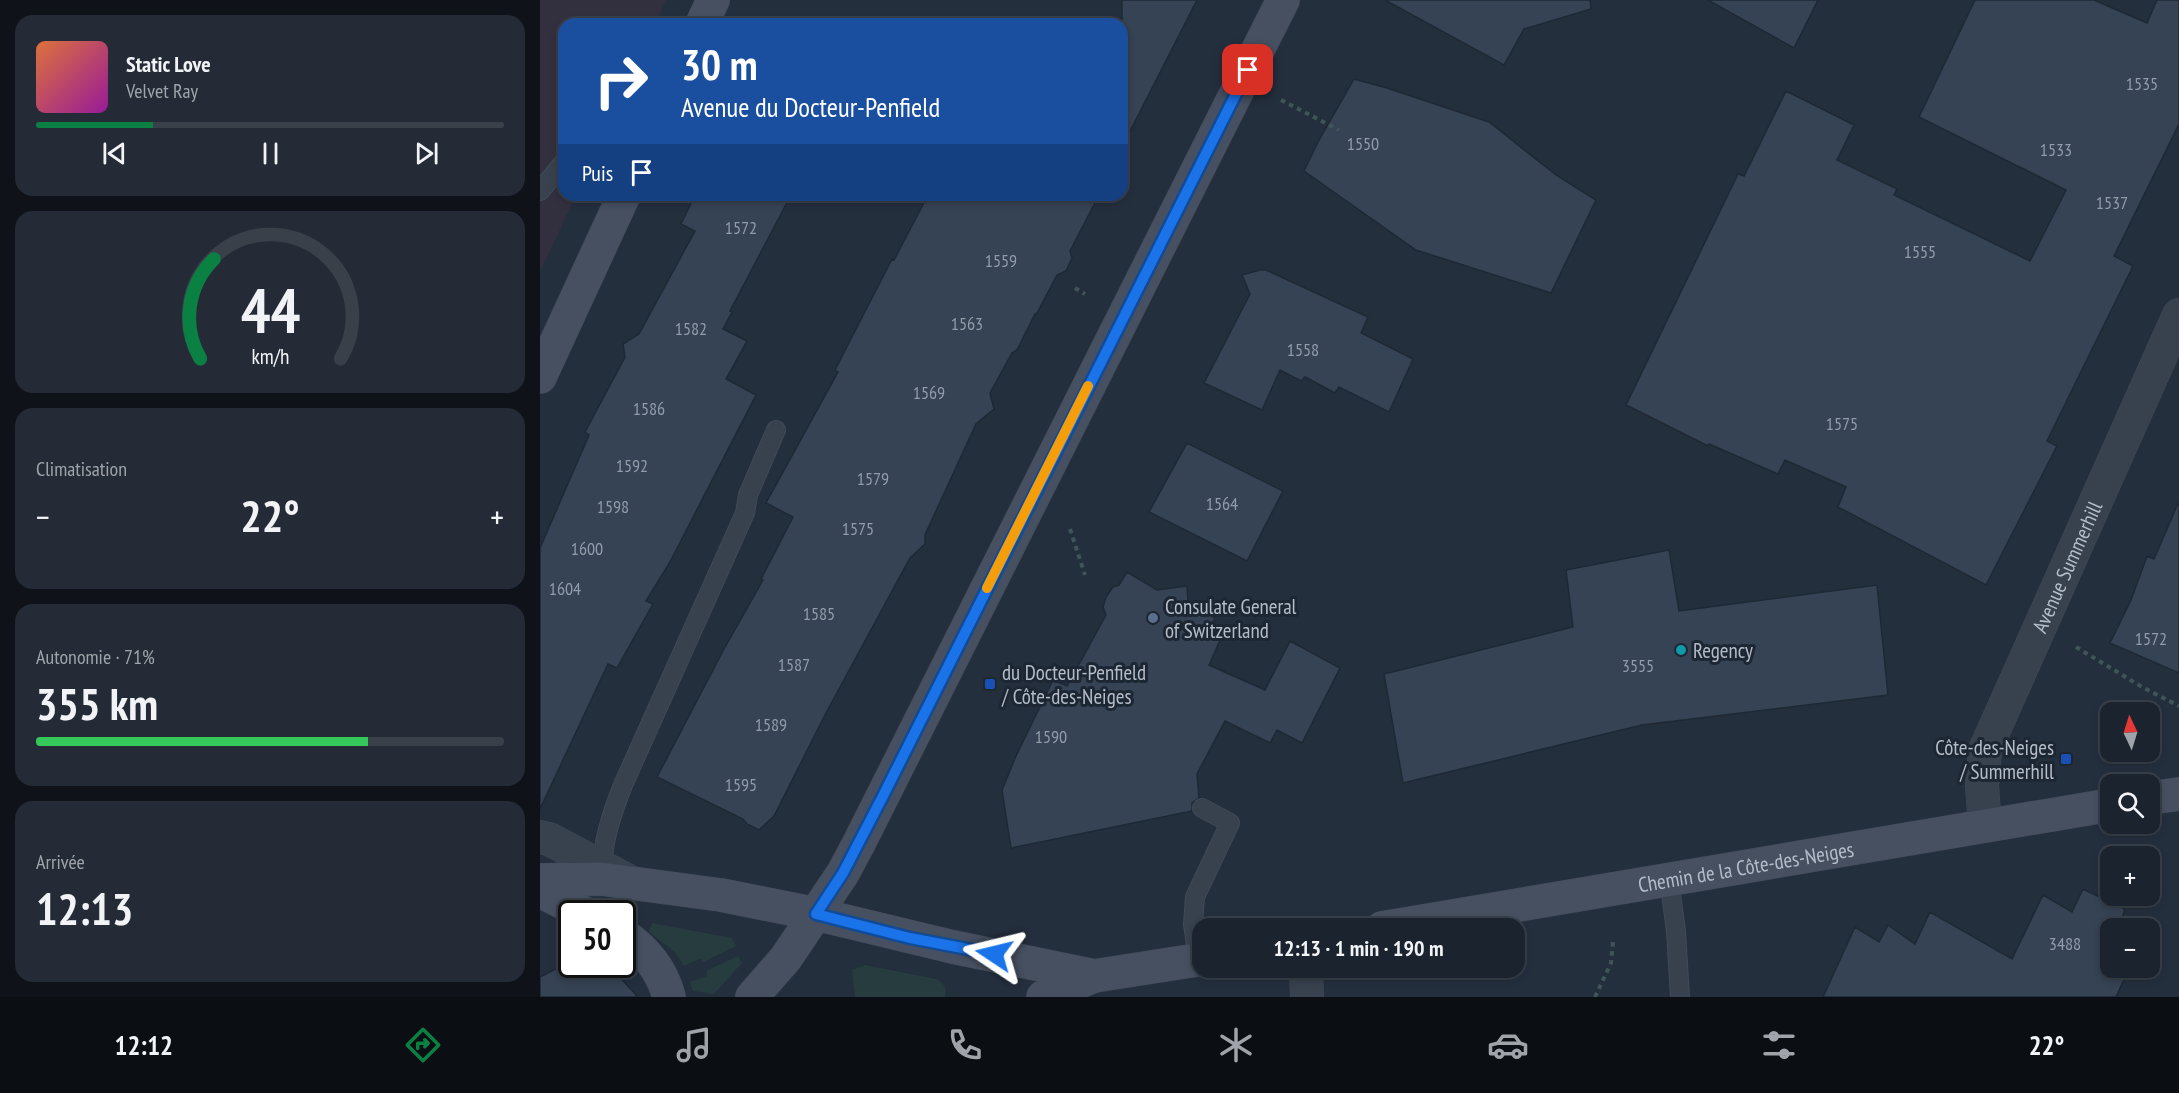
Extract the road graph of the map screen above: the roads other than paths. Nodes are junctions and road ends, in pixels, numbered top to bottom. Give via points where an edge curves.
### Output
1 (713, 0) edge
2 (1283, 0) edge
3 (705, 18) edge
4 (558, 170) edge
5 (540, 192) edge
6 (621, 201) edge
7 (2179, 315) edge
8 (540, 377) edge
9 (776, 430) dead end
10 (2179, 794) edge
11 (2160, 797) edge
12 (2100, 807) edge
13 (1202, 808) dead end
14 (1985, 825) junction
15 (540, 837) edge
16 (611, 876) junction
17 (1669, 879) junction
18 (540, 880) edge
19 (540, 891) edge
20 (558, 900) edge
21 (816, 914) junction
22 (1194, 918) edge
23 (1441, 918) edge
24 (636, 946) edge
25 (1192, 960) edge
26 (1094, 976) junction
27 (1306, 978) edge
28 (669, 997) edge
29 (752, 997) edge
30 (1043, 997) edge
31 (1307, 997) edge
32 (1680, 997) edge

1 - 3 main road
2 - 21 main road via 884,794 843,873
4 - 5 lane
6 - 8 main road
7 - 14 street, Avenue Summerhill via 1985,750
9 - 16 lane via 744,513 610,819
10 - 11 main road
12 - 14 main road, Chemin de la Côte-des-Neiges
13 - 22 lane via 1230,823 1196,897
14 - 17 main road, Chemin de la Côte-des-Neiges
15 - 16 street
16 - 18 main road
16 - 21 main road
17 - 23 main road, Chemin de la Côte-des-Neiges
17 - 32 lane
19 - 20 main road
21 - 26 main road
21 - 29 main road
24 - 28 main road via 652,960
25 - 26 main road
26 - 30 main road
27 - 31 street

